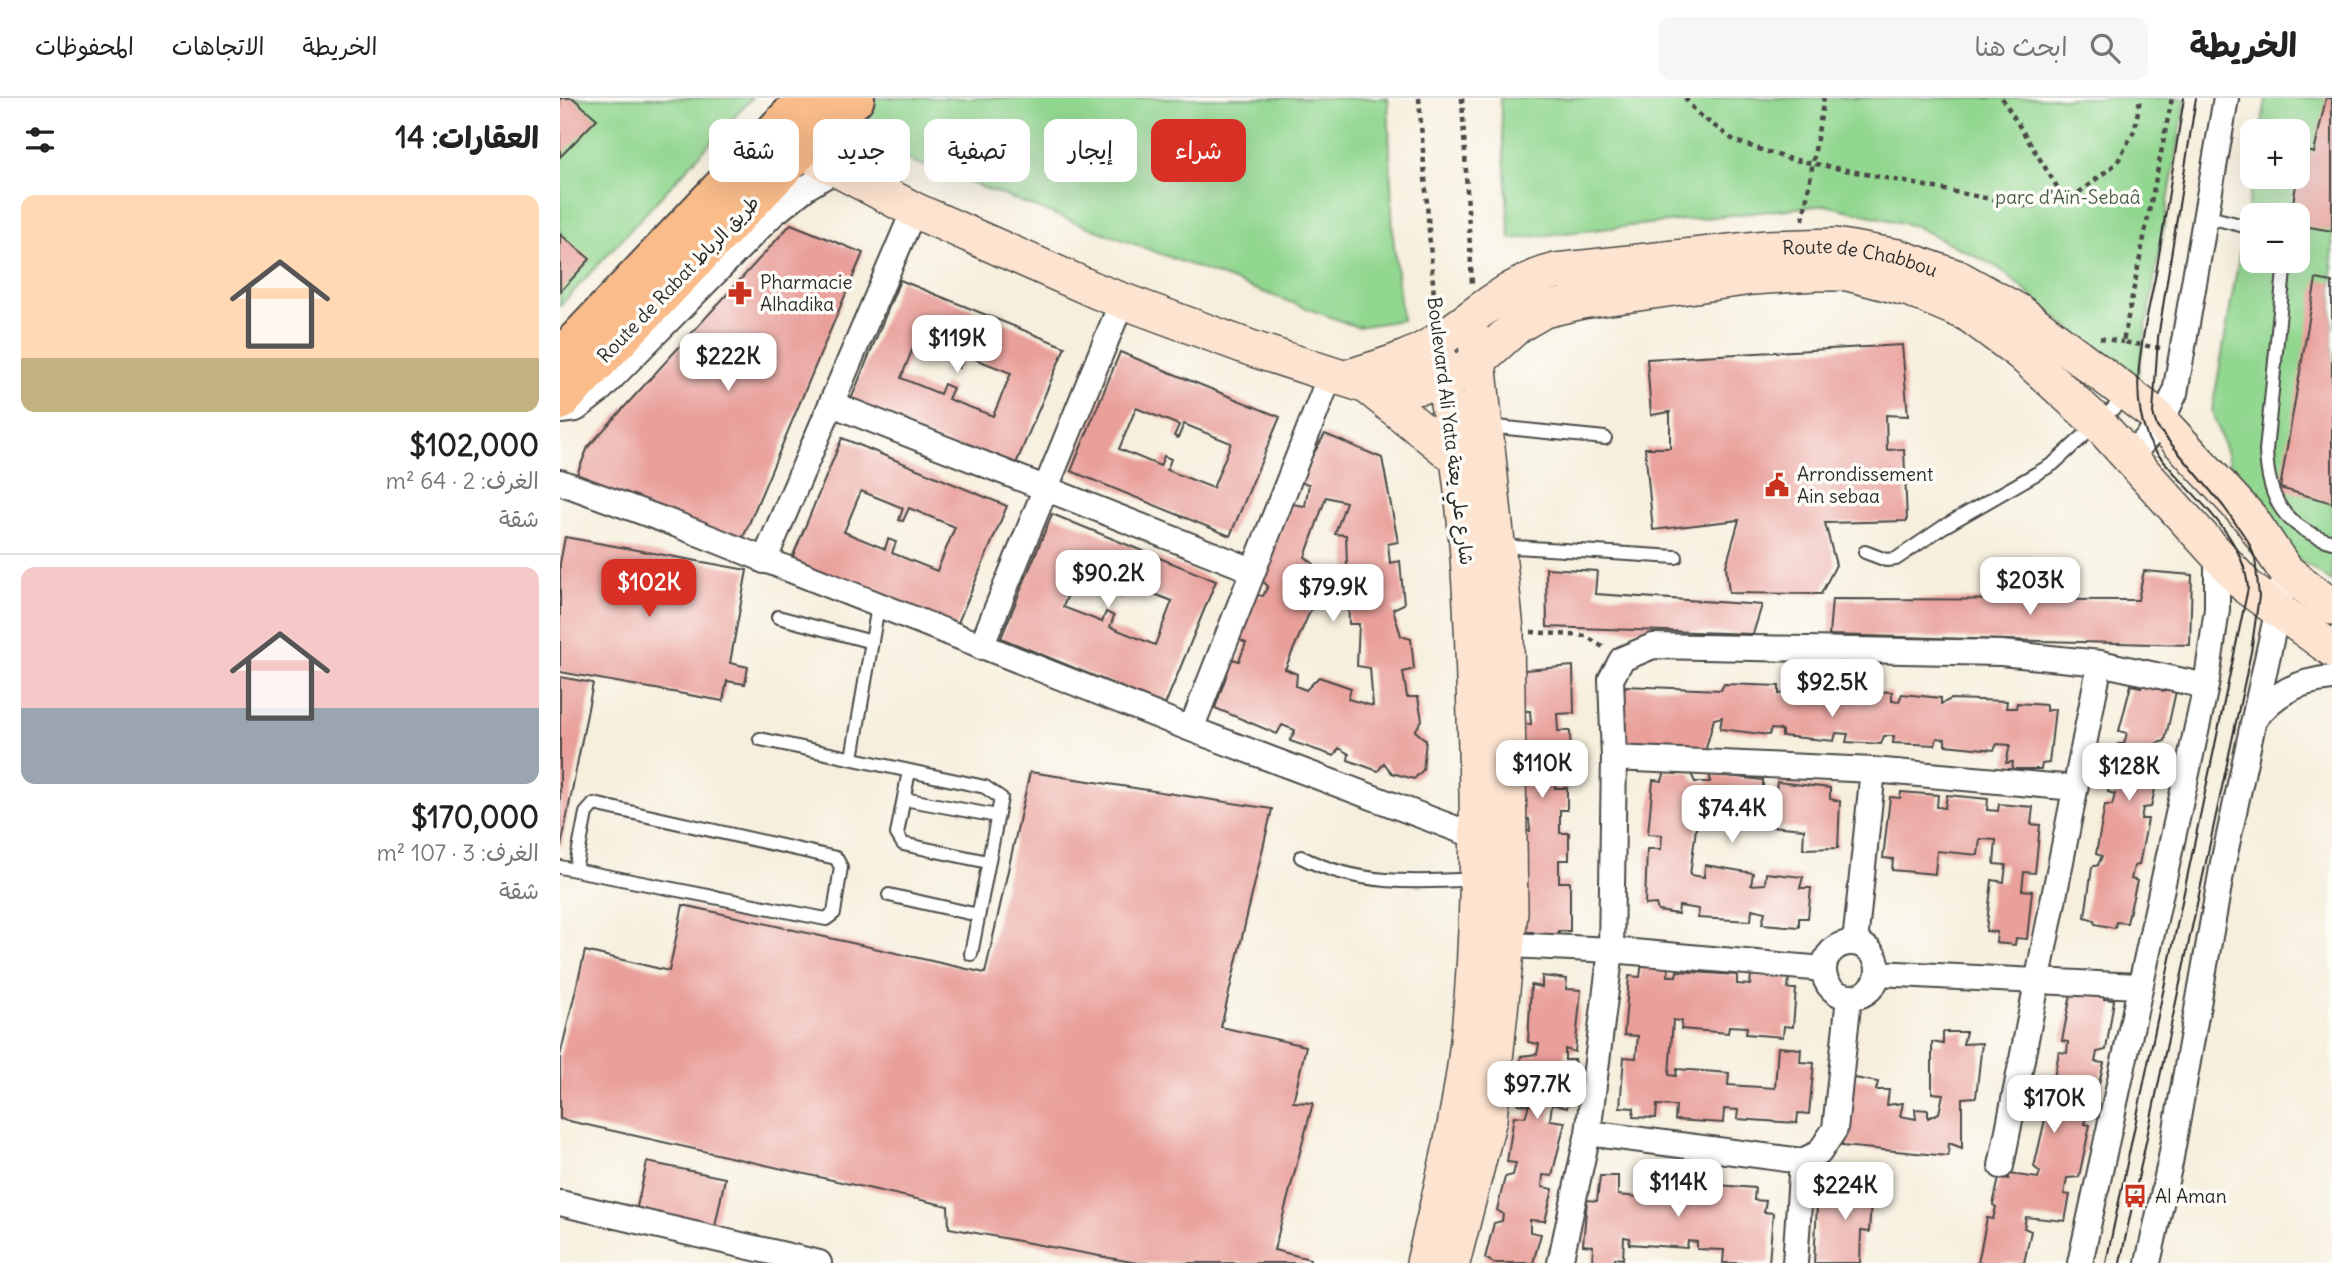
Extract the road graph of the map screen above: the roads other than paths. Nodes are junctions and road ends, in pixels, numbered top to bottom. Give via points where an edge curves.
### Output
1 (2226, 98) edge
2 (831, 103) edge
3 (799, 132) edge
4 (746, 182) edge
5 (753, 182) edge
6 (815, 182) edge
7 (861, 182) edge
8 (914, 210) junction
9 (2205, 216) junction
10 (2240, 225) edge
11 (2284, 273) edge
12 (1123, 299) junction
13 (1474, 313) junction
14 (1438, 342) junction
15 (560, 358) edge
16 (1478, 361) junction
17 (1348, 379) junction
18 (1444, 382) junction
19 (2129, 394) junction
20 (560, 401) edge
21 (832, 404) junction
22 (560, 411) edge
23 (2162, 421) junction
24 (2099, 424) junction
25 (1483, 426) junction
26 (1605, 438) dead end
27 (2129, 458) junction
28 (1458, 459) junction
29 (560, 482) edge
30 (1045, 491) junction
31 (2332, 542) edge
32 (1498, 545) junction
33 (1865, 552) dead end
34 (1676, 557) dead end
35 (2217, 557) junction
36 (764, 561) junction
37 (1252, 570) junction
38 (2286, 571) junction
39 (878, 606) junction
40 (2332, 607) edge
41 (2279, 611) junction
42 (778, 617) dead end
43 (872, 642) junction
44 (981, 647) junction
45 (2332, 649) edge
46 (2100, 663) junction
47 (2332, 678) edge
48 (2206, 686) junction
49 (2254, 721) junction
50 (1191, 729) junction
51 (760, 738) dead end
52 (852, 758) junction
53 (1614, 758) junction
54 (1872, 770) junction
55 (909, 771) junction
56 (2076, 788) junction
57 (904, 799) junction
58 (997, 816) junction
59 (1478, 836) junction
60 (1301, 857) dead end
61 (988, 862) junction
62 (560, 867) edge
63 (575, 870) junction
64 (1476, 879) junction
65 (889, 895) dead end
66 (978, 915) junction
67 (1855, 943) junction
68 (1508, 945) junction
69 (1611, 950) junction
70 (971, 954) dead end
71 (1824, 969) junction
72 (1878, 973) junction
73 (2038, 980) junction
74 (2138, 986) junction
75 (1849, 997) junction
76 (1588, 1133) junction
77 (1802, 1161) junction
78 (2001, 1166) dead end
79 (560, 1203) edge
80 (775, 1258) edge
81 (819, 1263) edge
82 (1424, 1263) edge
83 (1452, 1263) edge
84 (1560, 1263) edge
85 (1795, 1263) edge
86 (2080, 1263) edge
87 (2148, 1263) edge

1 - 9 street
2 - 3 main road, Route de Rabat طريق الرباط
4 - 15 main road, Route de Rabat طريق الرباط
5 - 20 main road, Route de Rabat طريق الرباط
6 - 22 street via 772,215 598,392 576,409
7 - 8 street
8 - 12 street
8 - 21 street
9 - 10 lane
9 - 23 street via 2175,393
11 - 31 lane via 2267,475 2285,515 2304,532
12 - 17 street
12 - 30 street
13 - 14 street, Route de Chabbou
13 - 16 street, Boulevard Ali Yata شارع علي يعتة
13 - 19 street, Route de Chabbou via 1532,277 1556,271 1803,245 1872,250 1958,278 2019,313
14 - 17 street, Route de Chabbou
14 - 18 street, Boulevard Ali Yata شارع علي يعتة
16 - 18 street, Route de Chabbou
16 - 24 street, Route de Chabbou via 1544,310 1582,301 1752,277 1849,274 1910,289 1967,313 2001,336
16 - 25 street, Boulevard Ali Yata شارع علي يعتة
17 - 18 street via 1410,388
17 - 28 street
17 - 37 street via 1319,410
18 - 28 street, Boulevard Ali Yata شارع علي يعتة
19 - 23 street, Route de Chabbou
19 - 24 lane
21 - 30 street
21 - 36 street
23 - 27 street
23 - 38 street, Route de Chabbou via 2250,518
24 - 27 street, Route de Chabbou
24 - 33 lane via 2053,464 1942,527 1896,559
25 - 26 lane
25 - 32 street, Boulevard Ali Yata شارع علي يعتة
27 - 35 street, Route de Chabbou
28 - 59 street, Boulevard Ali Yata شارع علي يعتة via 1473,636
29 - 36 street
30 - 37 street
30 - 44 street
32 - 34 lane
32 - 68 street, Boulevard Ali Yata شارع علي يعتة via 1506,630
35 - 41 street, Route de Chabbou
35 - 48 street via 2217,609
36 - 39 street
37 - 50 street
38 - 40 street, Route de Chabbou
38 - 41 street
39 - 43 lane
39 - 44 street
41 - 45 street, Route de Chabbou
41 - 49 street
42 - 43 lane
43 - 52 lane
44 - 50 street
46 - 48 street
46 - 53 street via 2001,653 1653,646 1622,659 1611,679
46 - 56 street
47 - 49 street via 2286,691
48 - 74 street
49 - 87 street
50 - 59 street
51 - 52 lane
52 - 55 lane
53 - 54 street
53 - 69 street
54 - 56 street
54 - 67 street
55 - 57 lane
55 - 58 lane via 985,788 1001,798
56 - 73 street
57 - 58 lane
57 - 61 lane via 897,834 903,844
58 - 61 lane
59 - 64 street, Boulevard Ali Yata شارع علي يعتة
60 - 64 lane via 1323,868 1368,879
61 - 66 lane
62 - 63 lane
63 - 63 lane via 586,813 594,804 836,858 841,867 834,913 825,919
64 - 82 street, Boulevard Ali Yata شارع علي يعتة via 1465,1065
65 - 66 lane
66 - 70 lane
67 - 71 street via 1834,949
67 - 72 street via 1875,957
68 - 69 street
68 - 83 street, Boulevard Ali Yata شارع علي يعتة via 1489,1119
69 - 71 street
69 - 76 street
71 - 75 street via 1831,988
72 - 73 street
72 - 75 street via 1871,988
73 - 74 street
73 - 78 street
74 - 86 street
75 - 77 street via 1835,1129 1819,1153
76 - 77 street
76 - 84 street
77 - 85 street
79 - 80 street
80 - 81 street

